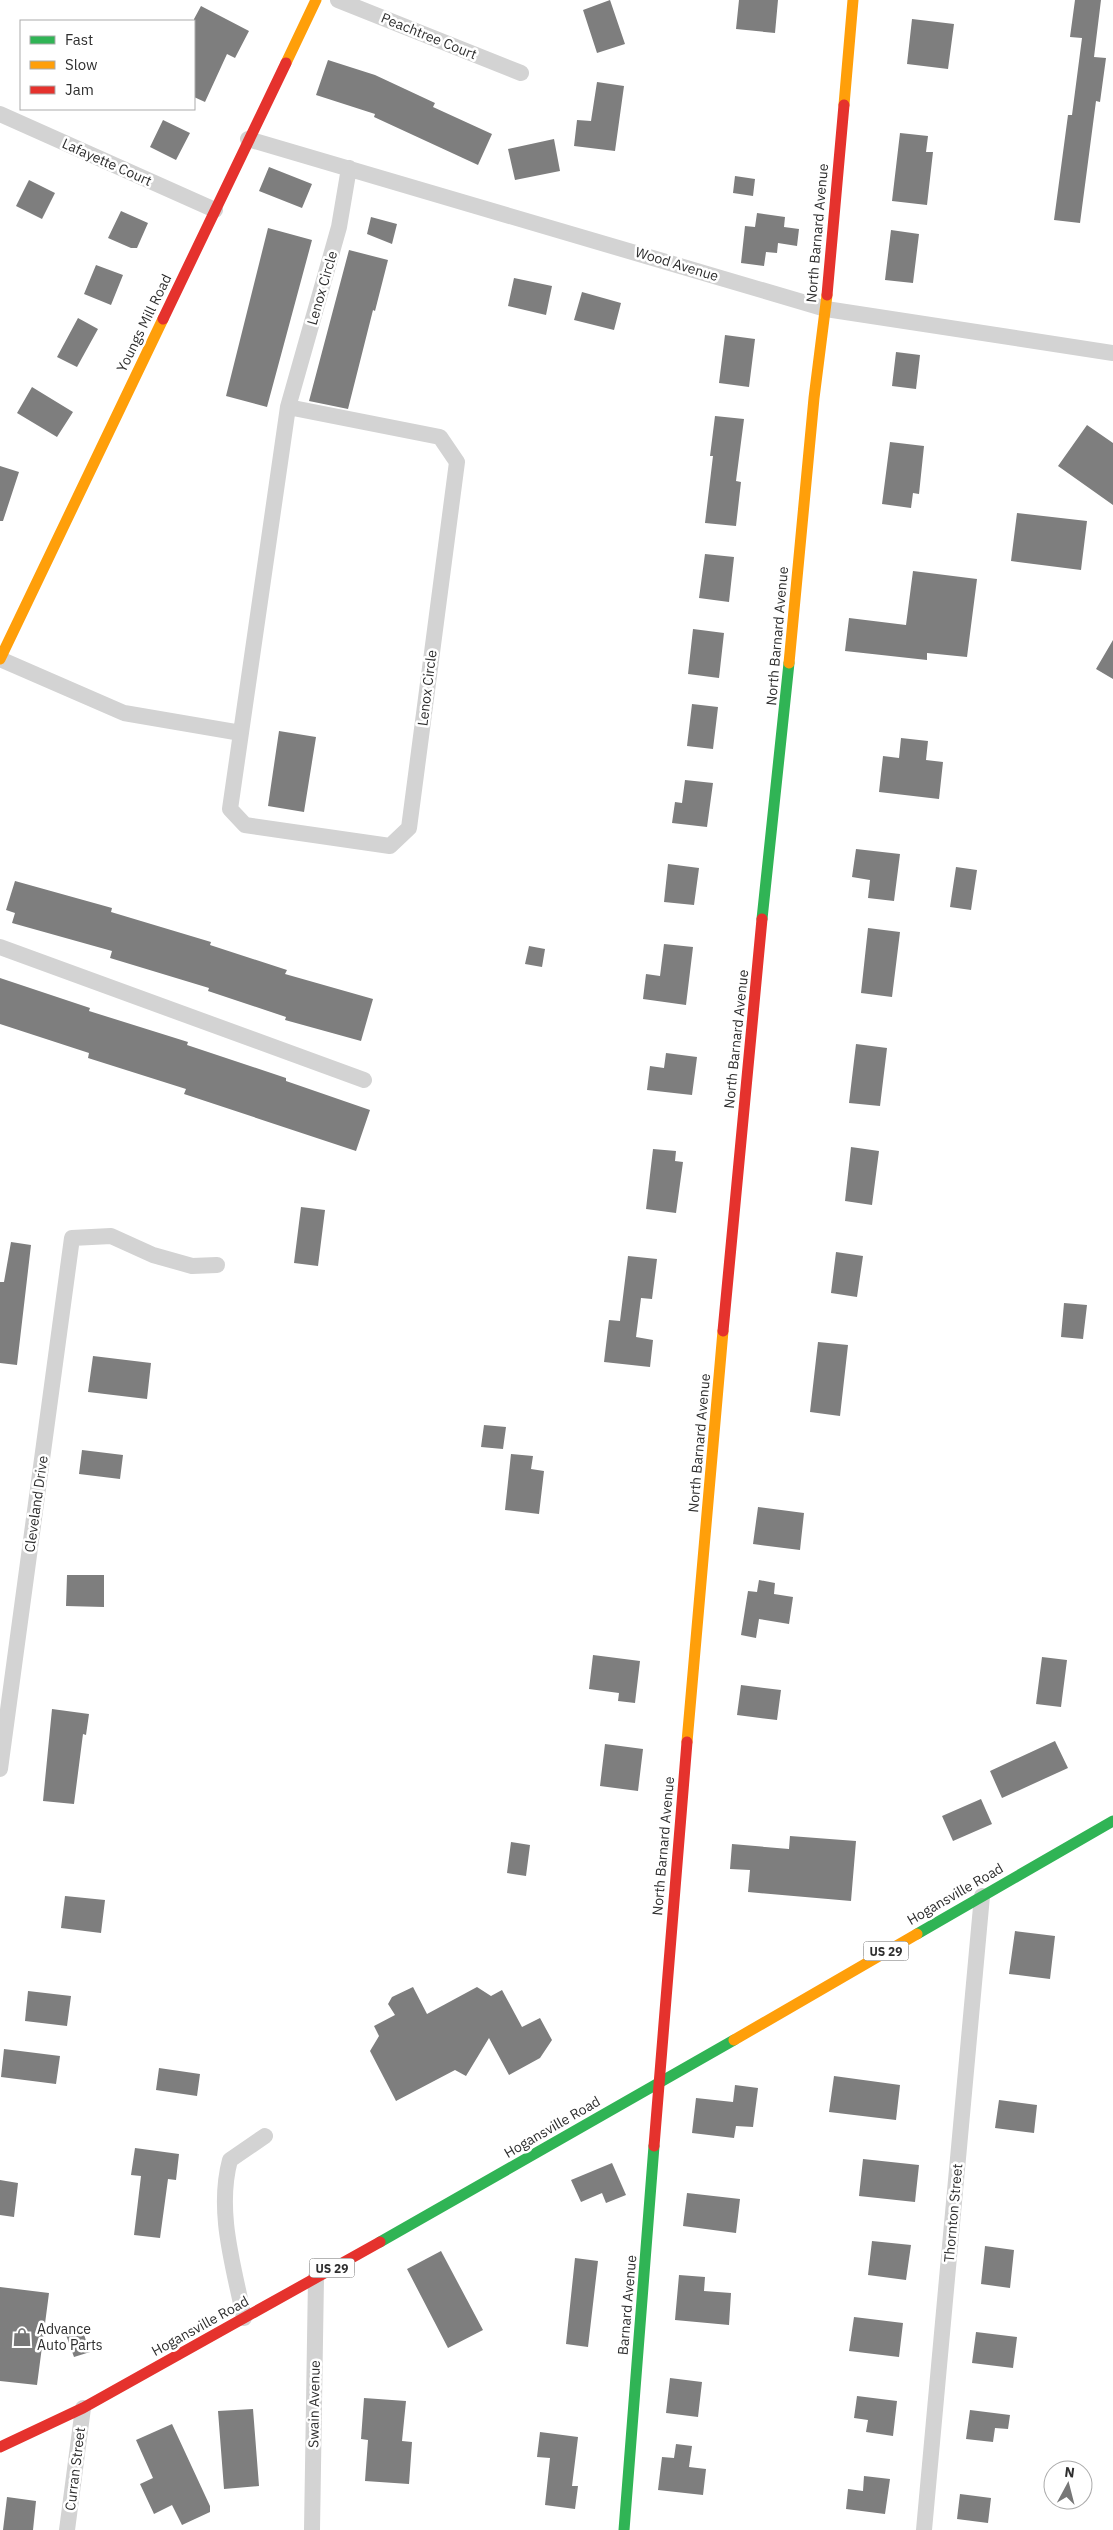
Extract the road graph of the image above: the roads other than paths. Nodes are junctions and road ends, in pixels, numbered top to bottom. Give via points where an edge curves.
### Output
1 (316, 0) edge
2 (338, 0) edge
3 (853, 0) edge
4 (521, 73) dead end
5 (0, 114) edge
6 (248, 139) junction
7 (349, 168) junction
8 (215, 210) junction
9 (826, 309) junction
10 (1113, 353) edge
11 (288, 407) junction
12 (0, 659) edge
13 (241, 733) junction
14 (0, 947) edge
15 (364, 1080) dead end
16 (217, 1265) dead end
17 (0, 1769) edge
18 (1113, 1821) edge
19 (982, 1896) junction
20 (660, 2082) junction
21 (264, 2136) dead end
22 (316, 2277) junction
23 (244, 2318) junction
24 (83, 2408) junction
25 (0, 2447) edge
26 (67, 2530) edge
27 (312, 2530) edge
28 (624, 2530) edge
29 (924, 2530) edge

1 - 6 street, Youngs Mill Road
2 - 4 street, Peachtree Court
3 - 9 street, North Barnard Avenue
5 - 8 street, Lafayette Court
6 - 7 street, Wood Avenue
6 - 8 street, Youngs Mill Road
7 - 9 street, Wood Avenue
7 - 11 street, Lenox Circle via 339,227
8 - 12 street, Youngs Mill Road
9 - 10 street, Wood Avenue
9 - 20 street, North Barnard Avenue via 814,398 740,1135
11 - 13 street, Lenox Circle
11 - 13 street, Lenox Circle via 440,437 457,462 409,828 390,846 245,825 230,809
12 - 13 street via 124,713
14 - 15 street
16 - 17 street, Cleveland Drive via 192,1266 111,1236 72,1238
18 - 19 street, Hogansville Road / US 29
19 - 20 street, Hogansville Road / US 29
19 - 29 street, Thornton Street
20 - 22 street, Hogansville Road / US 29
20 - 28 street, Barnard Avenue
21 - 23 street via 230,2160 225,2178 224,2214
22 - 23 street, Hogansville Road / US 29
22 - 27 street, Swain Avenue
23 - 24 street, Hogansville Road / US 29
24 - 25 street, Hogansville Road / US 29
24 - 26 street, Curran Street

